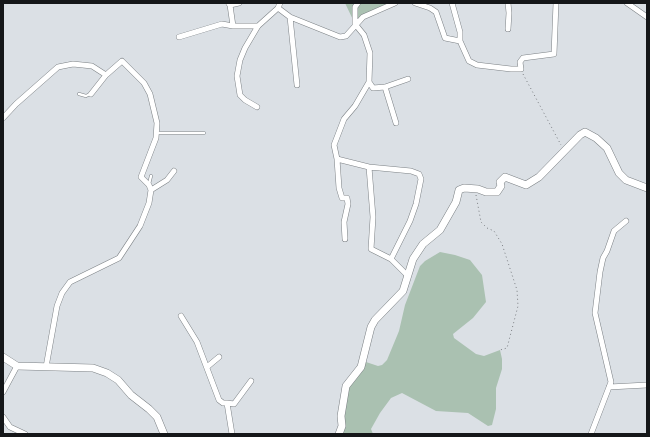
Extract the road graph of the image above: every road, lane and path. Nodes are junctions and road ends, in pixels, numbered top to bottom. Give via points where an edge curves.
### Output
1 (239, 3) edge
2 (358, 3) edge
3 (395, 3) edge
4 (415, 3) edge
5 (452, 3) edge
6 (508, 3) edge
7 (556, 3) edge
8 (628, 3) edge
9 (229, 4) edge
10 (279, 6) edge
11 (290, 17) junction
12 (647, 17) edge
13 (356, 24) junction
14 (233, 26) junction
15 (258, 26) junction
16 (508, 29) dead end
17 (179, 37) dead end
18 (460, 41) junction
19 (521, 68) junction
20 (106, 75) junction
21 (408, 79) dead end
22 (369, 82) junction
23 (297, 85) dead end
24 (385, 87) junction
25 (79, 94) dead end
26 (91, 94) joint
27 (257, 107) dead end
28 (3, 118) edge
29 (396, 123) dead end
30 (157, 133) junction
31 (204, 133) dead end
32 (564, 151) junction
33 (337, 159) junction
34 (369, 167) junction
35 (174, 171) dead end
36 (151, 176) dead end
37 (150, 188) junction
38 (647, 188) edge
39 (478, 189) junction
40 (626, 221) dead end
41 (344, 239) dead end
42 (391, 259) junction
43 (408, 275) junction
44 (181, 316) dead end
45 (500, 350) dead end
46 (3, 357) edge
47 (218, 357) dead end
48 (17, 366) junction
49 (46, 367) junction
50 (207, 367) junction
51 (251, 382) dead end
52 (647, 385) edge
53 (609, 387) junction
54 (3, 392) edge
55 (227, 403) junction
56 (3, 417) edge
57 (26, 434) edge
58 (164, 434) edge
59 (232, 434) edge
60 (339, 434) edge
61 (591, 434) edge

1 - 9 street
2 - 13 street via 355,7
3 - 13 street via 363,17
4 - 18 street via 436,12 445,38
5 - 18 street
6 - 16 street
7 - 19 street via 554,54 523,58 520,62
8 - 12 street
9 - 14 street
10 - 11 street
10 - 15 street
11 - 13 street via 340,37 346,36
11 - 23 street
13 - 22 street via 364,35 370,52
14 - 15 street
14 - 17 street via 222,24
15 - 27 street via 245,48 237,76 240,95
18 - 19 street via 469,61 477,65
19 - 32 path
20 - 26 street
20 - 28 street via 92,66 73,64 58,67
20 - 30 street via 122,61 139,76 150,94
21 - 24 street
22 - 24 street via 373,88
22 - 33 street via 340,130 334,145
24 - 29 street
25 - 26 lane
30 - 31 lane
30 - 37 street via 141,177
32 - 38 street via 585,132 607,148 619,173 626,180
32 - 39 street via 539,177 526,185 505,177 500,182 501,186 497,192
33 - 34 street
33 - 41 street via 339,188 342,198 347,198 348,204
34 - 42 street via 371,249
34 - 42 street via 411,171 418,174 421,179 410,221
35 - 37 street via 167,180
36 - 37 lane
37 - 49 street via 149,202 143,218 119,258 70,282 62,293 57,306
39 - 43 street via 459,190 456,202 440,230 420,248
39 - 45 path via 475,194 481,222 494,230 502,244 517,290 518,306 507,348
40 - 53 street via 614,231 603,258 595,314 611,382
42 - 43 street
43 - 60 street via 403,291 374,320 361,367 346,386
44 - 50 street via 197,342
46 - 48 street
47 - 50 street
48 - 49 street
48 - 54 street
49 - 58 street via 93,368 107,373 150,409
50 - 55 street via 219,400
51 - 55 street via 234,404
52 - 53 street
53 - 61 street
55 - 59 street
56 - 57 street via 10,427

